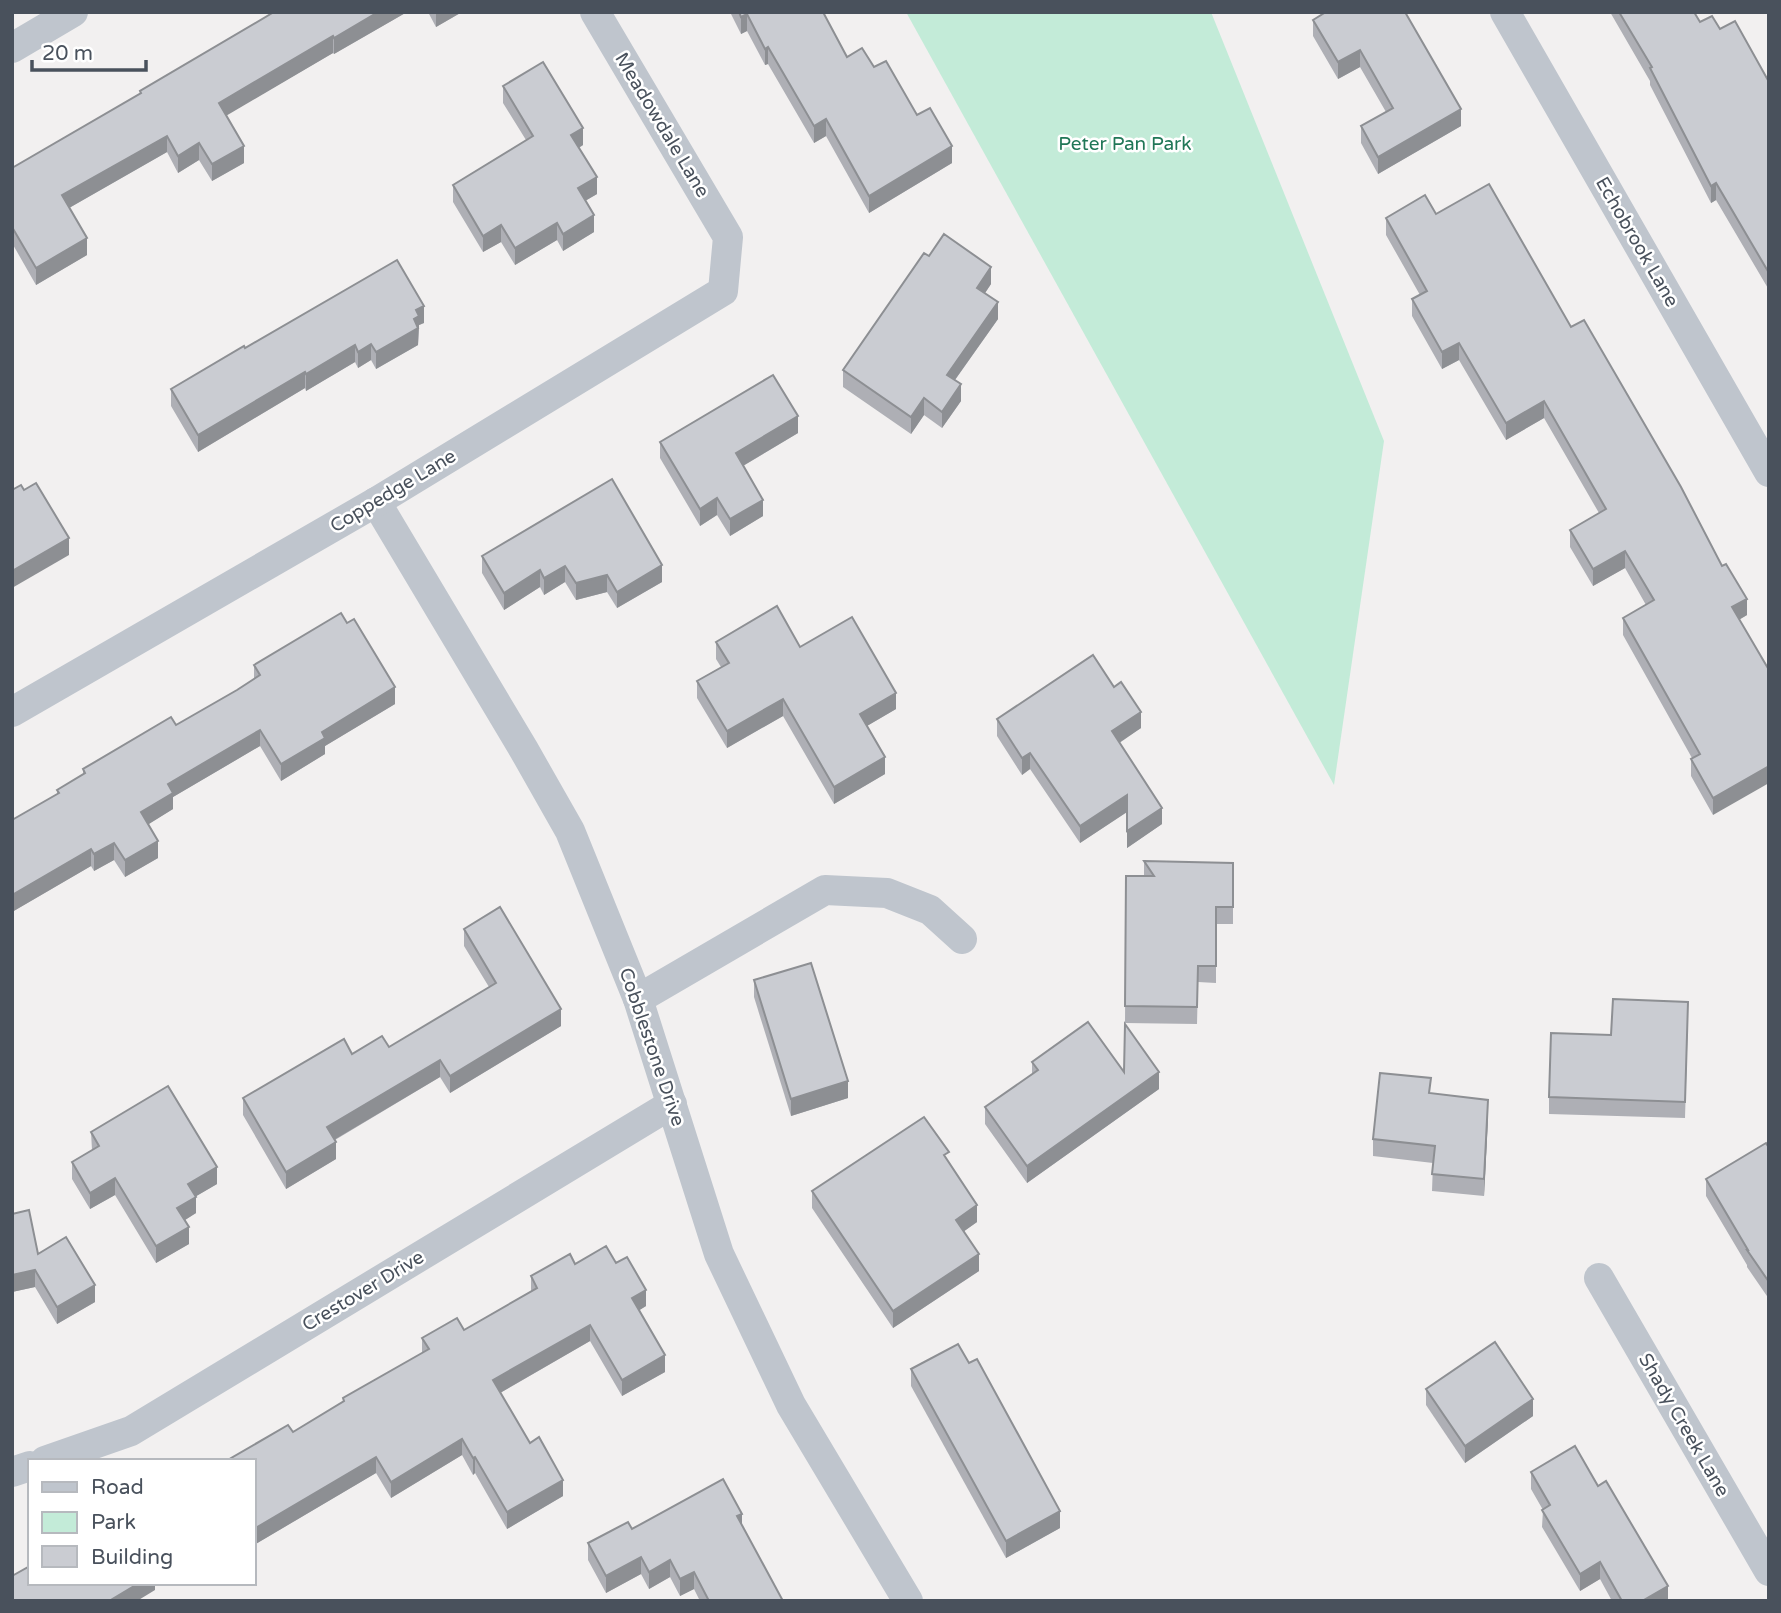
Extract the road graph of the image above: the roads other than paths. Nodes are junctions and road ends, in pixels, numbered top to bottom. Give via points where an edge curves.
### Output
1 (74, 12) edge
2 (595, 12) edge
3 (1504, 12) edge
4 (12, 48) edge
5 (728, 237) joint
6 (1769, 472) edge
7 (376, 502) junction
8 (12, 712) edge
9 (962, 939) dead end
10 (638, 999) junction
11 (672, 1104) junction
12 (1600, 1278) dead end
13 (51, 1459) edge
14 (1769, 1571) edge
15 (908, 1601) edge

1 - 4 street
2 - 5 street, Meadowdale Lane
3 - 6 street, Echobrook Lane
5 - 7 street, Coppedge Lane via 723,291
7 - 8 street, Coppedge Lane
7 - 10 street, Cobblestone Drive via 570,831
9 - 10 street via 930,909 887,893 825,890
10 - 11 street, Cobblestone Drive
11 - 13 street, Crestover Drive via 131,1431
11 - 15 street, Cobblestone Drive via 731,1280 791,1405
12 - 14 street, Shady Creek Lane

